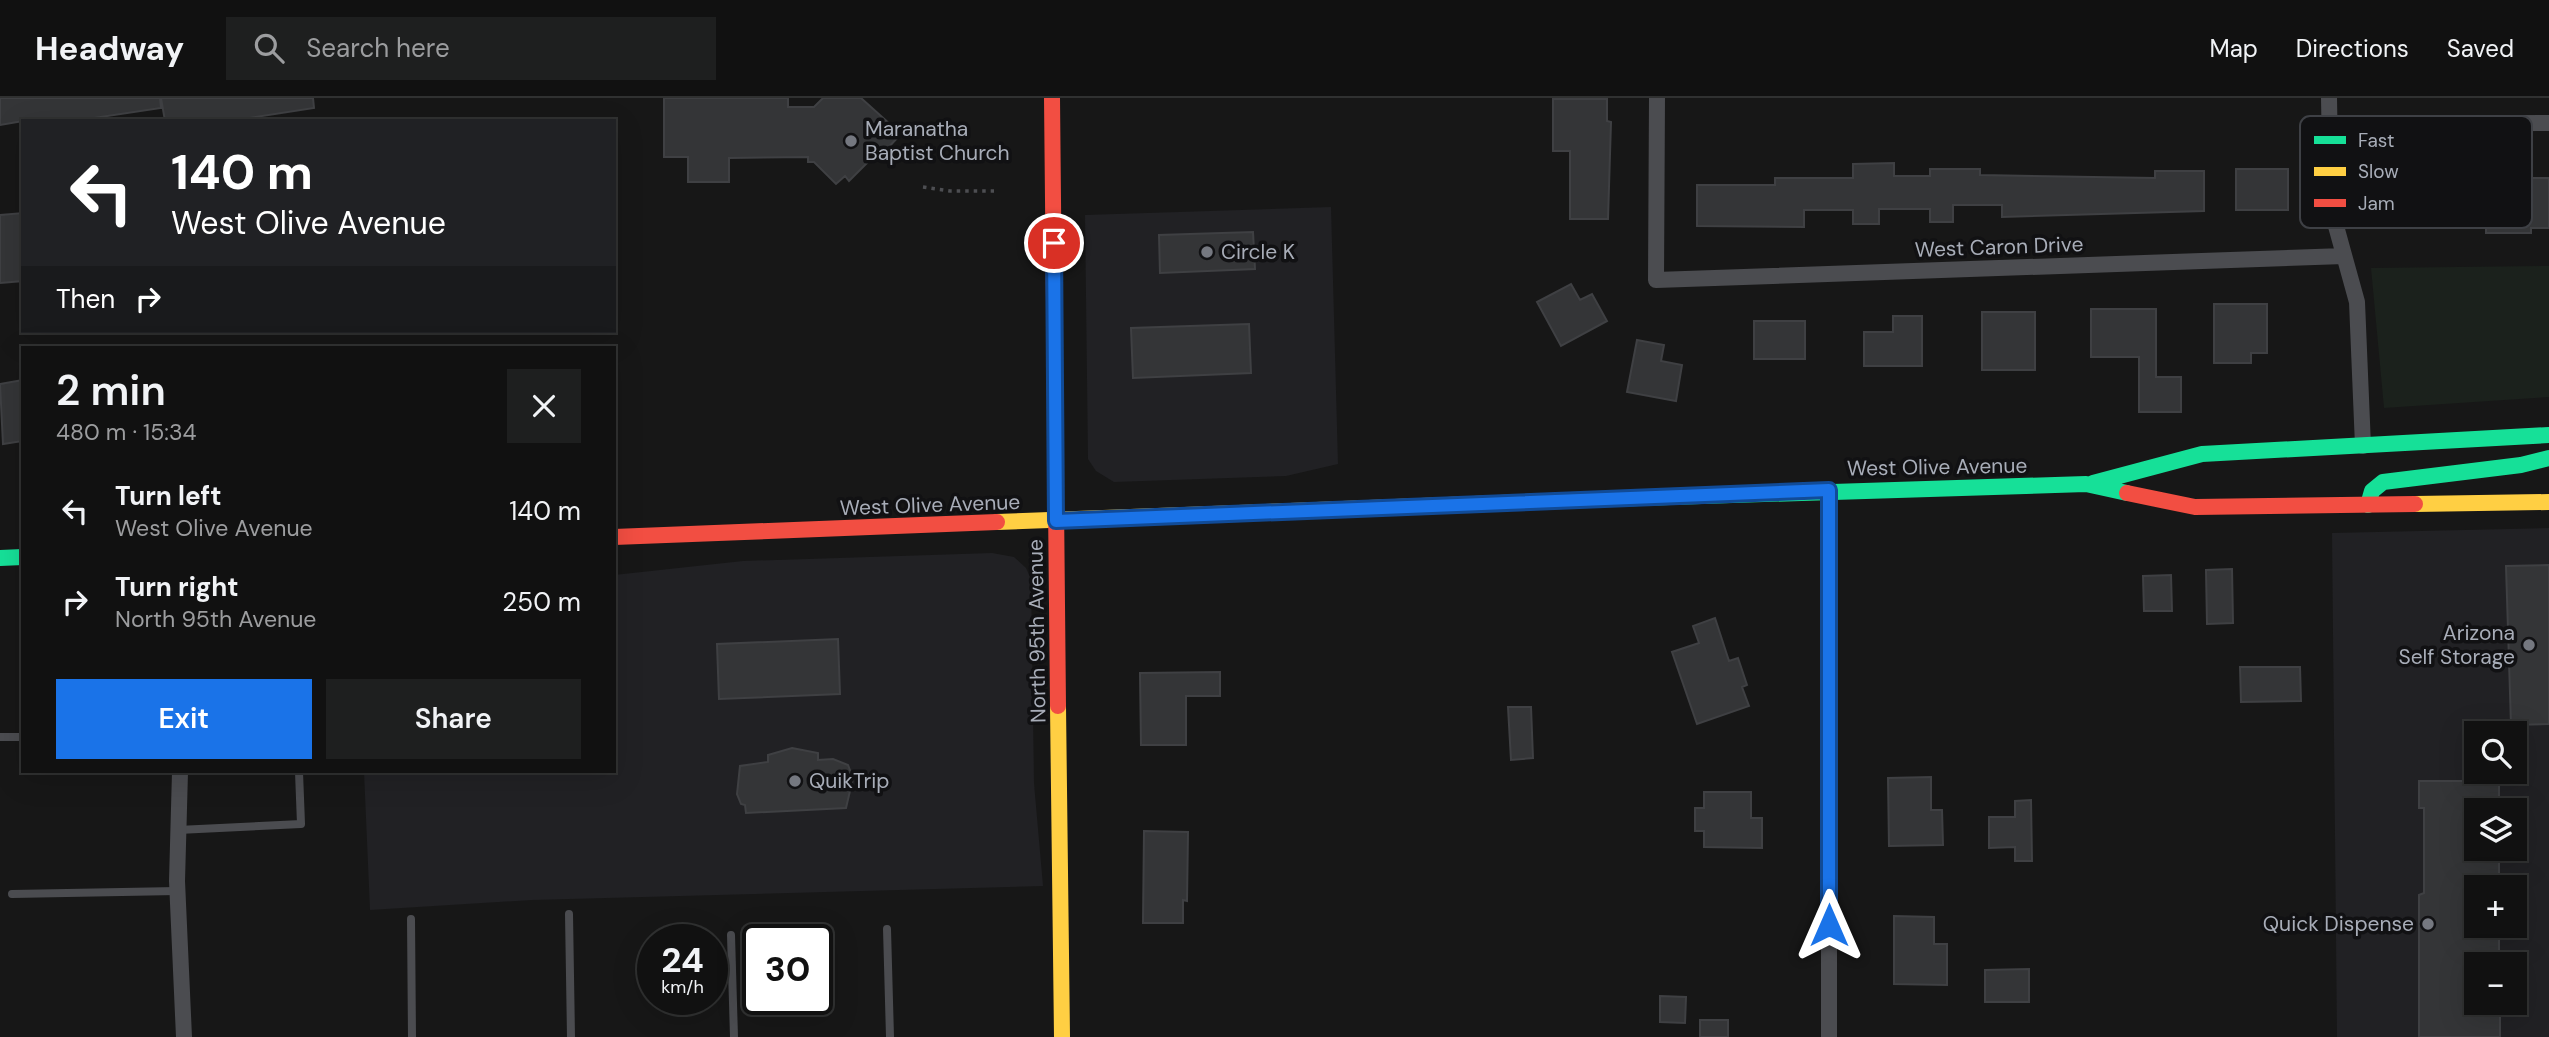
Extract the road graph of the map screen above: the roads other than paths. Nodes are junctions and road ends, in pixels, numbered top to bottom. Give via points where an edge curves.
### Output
1 (1052, 98) edge
2 (1657, 98) edge
3 (2329, 98) edge
4 (2330, 116) edge
5 (2336, 228) edge
6 (2344, 256) junction
7 (2549, 435) edge
8 (2363, 446) junction
9 (2549, 458) edge
10 (2087, 485) junction
11 (1829, 490) junction
12 (2549, 502) edge
13 (2368, 505) junction
14 (1056, 521) junction
15 (616, 537) edge
16 (21, 557) edge
17 (0, 558) edge
18 (1, 737) edge
19 (21, 737) edge
20 (180, 773) edge
21 (299, 773) edge
22 (178, 830) junction
23 (177, 891) junction
24 (12, 894) dead end
25 (569, 915) dead end
26 (411, 919) dead end
27 (887, 929) dead end
28 (731, 935) dead end
29 (184, 1037) edge
30 (411, 1037) edge
31 (571, 1037) edge
32 (734, 1037) edge
33 (890, 1037) edge
34 (1062, 1037) edge
35 (1829, 1037) edge

1 - 14 main road, North 95th Avenue
2 - 6 street, West Caron Drive via 1656,281
3 - 4 street
5 - 6 street
6 - 8 street via 2357,302
7 - 8 main road, West Olive Avenue
8 - 10 main road, West Olive Avenue via 2203,453
9 - 13 main road via 2383,482 2372,491
10 - 11 main road, West Olive Avenue
10 - 13 main road, West Olive Avenue via 2196,507
11 - 14 main road, West Olive Avenue
11 - 35 street
12 - 13 main road, West Olive Avenue
14 - 15 main road, West Olive Avenue
14 - 34 main road, North 95th Avenue
16 - 17 main road
18 - 19 lane
20 - 22 street
21 - 22 lane via 301,824
22 - 23 street
23 - 24 lane
23 - 29 street
25 - 31 lane
26 - 30 lane
27 - 33 lane
28 - 32 lane

